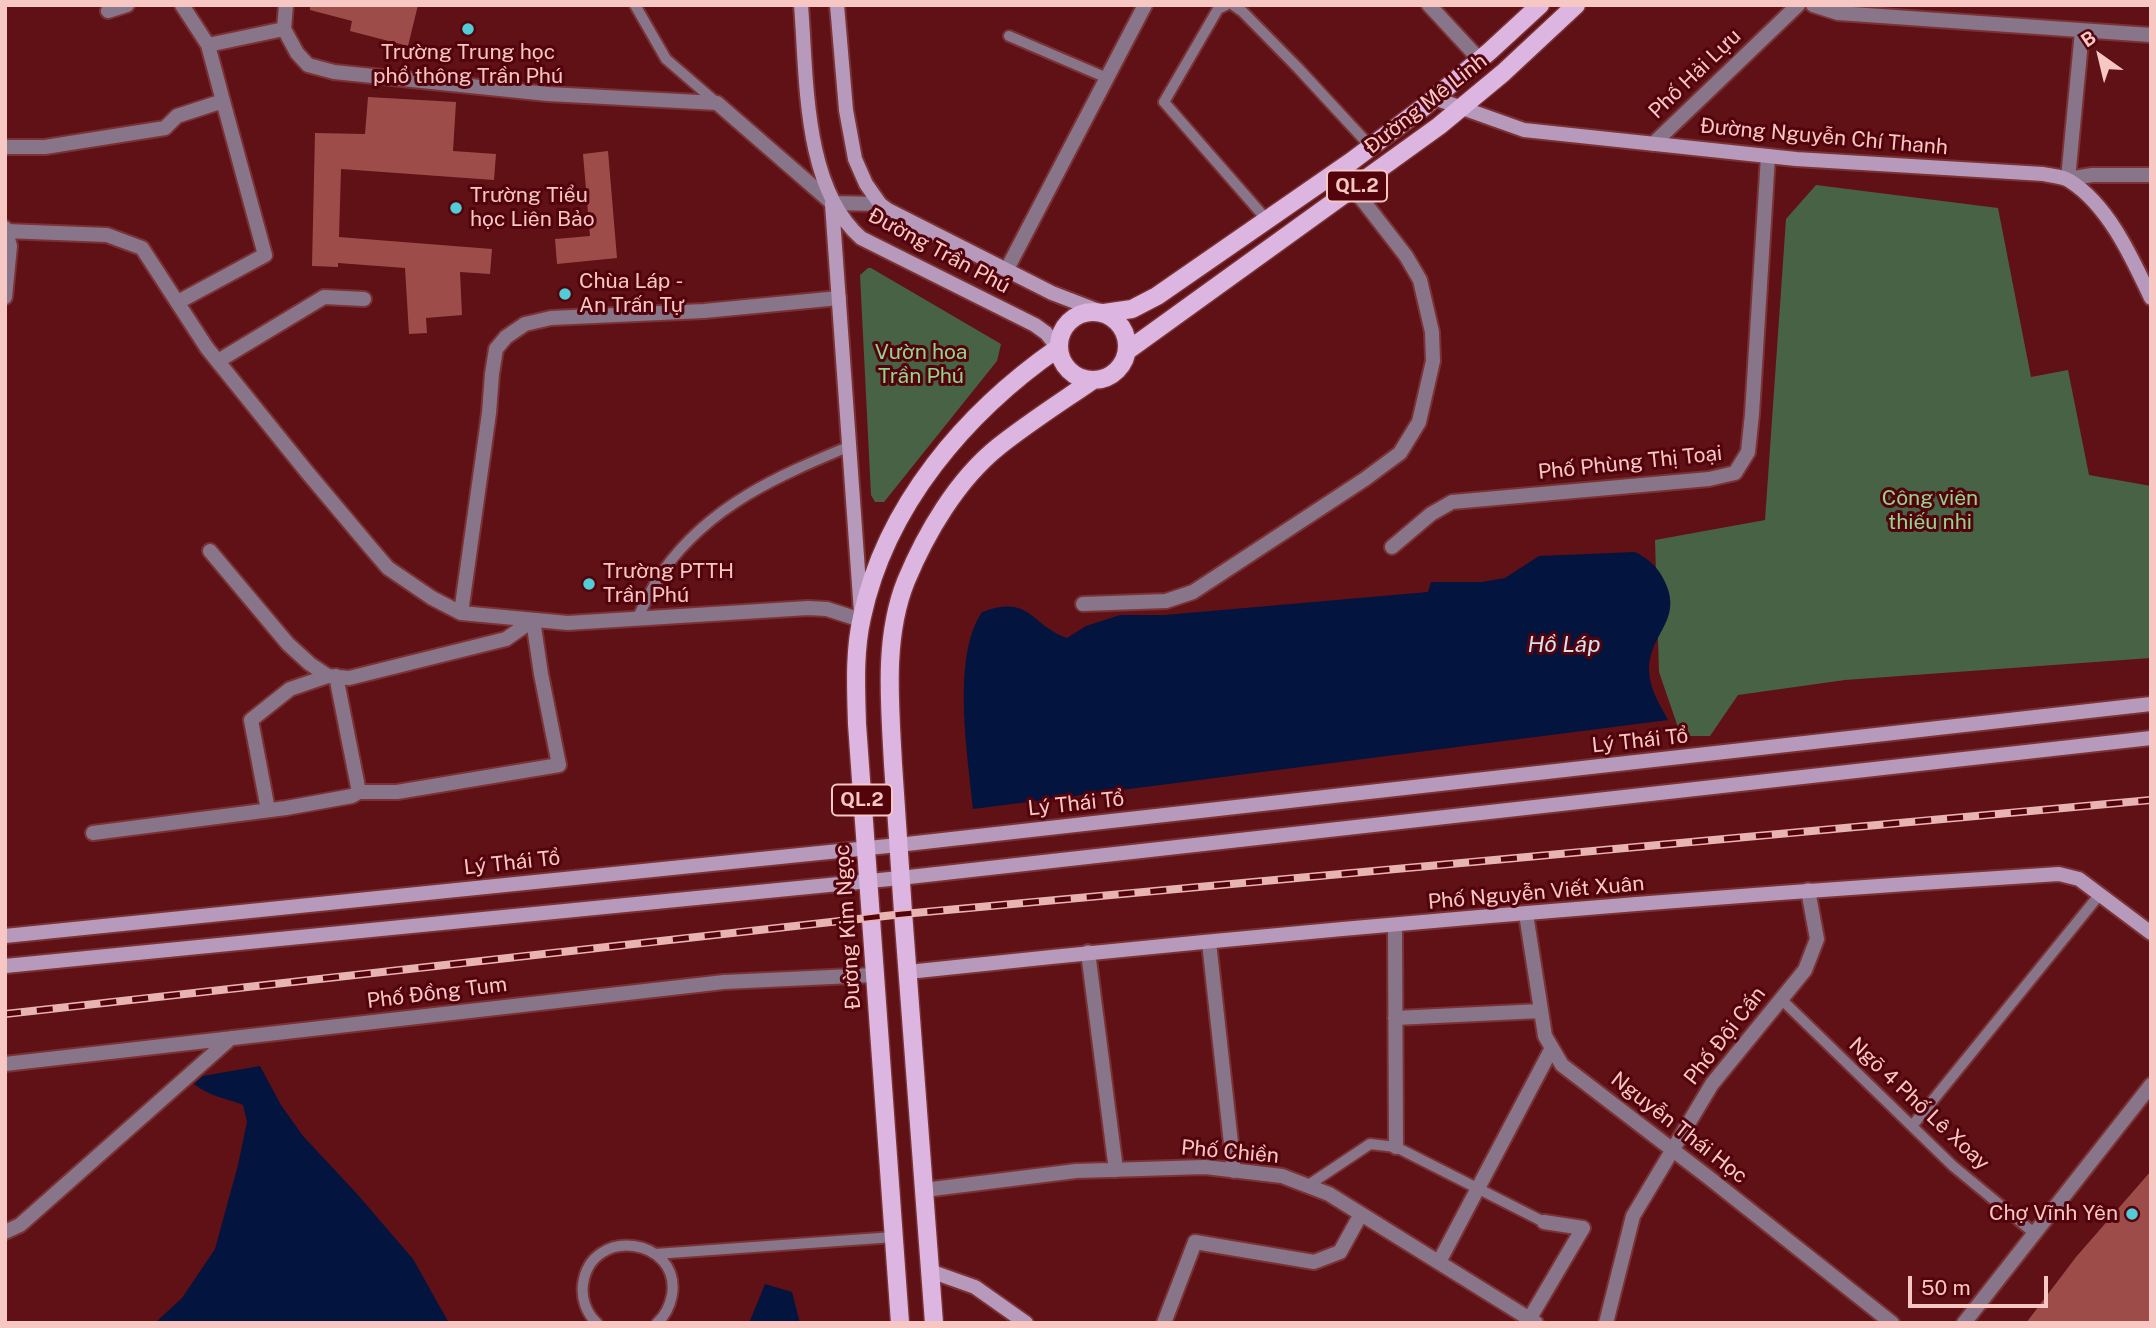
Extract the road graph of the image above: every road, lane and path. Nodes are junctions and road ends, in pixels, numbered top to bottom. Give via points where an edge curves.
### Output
1 (127, 5) edge
2 (182, 5) edge
3 (286, 5) edge
4 (635, 5) edge
5 (801, 5) edge
6 (837, 5) edge
7 (1145, 5) edge
8 (1226, 5) edge
9 (1233, 5) edge
10 (1429, 5) edge
11 (1540, 5) edge
12 (1576, 5) edge
13 (1797, 5) edge
14 (1813, 5) edge
15 (108, 10) dead end
16 (284, 29) junction
17 (2082, 32) junction
18 (2151, 35) edge
19 (1009, 36) dead end
20 (208, 44) junction
21 (1480, 60) junction
22 (1107, 78) junction
23 (1434, 98) junction
24 (223, 101) junction
25 (717, 103) junction
26 (1461, 108) junction
27 (1653, 144) junction
28 (5, 147) edge
29 (1371, 147) junction
30 (1768, 156) junction
31 (2151, 175) edge
32 (2068, 179) junction
33 (1353, 188) junction
34 (832, 202) junction
35 (880, 204) junction
36 (1267, 220) junction
37 (6, 230) edge
38 (1006, 271) junction
39 (5, 297) edge
40 (839, 298) junction
41 (364, 299) dead end
42 (2151, 299) edge
43 (178, 302) junction
44 (1104, 313) junction
45 (1058, 348) junction
46 (1127, 351) junction
47 (218, 361) junction
48 (1093, 380) junction
49 (850, 446) junction
50 (1392, 547) dead end
51 (210, 551) dead end
52 (1083, 604) dead end
53 (461, 613) junction
54 (637, 619) junction
55 (533, 620) junction
56 (861, 620) junction
57 (332, 676) junction
58 (2151, 704) edge
59 (2151, 738) edge
60 (359, 792) junction
61 (268, 810) junction
62 (93, 833) dead end
63 (898, 845) junction
64 (865, 849) junction
65 (900, 877) junction
66 (867, 881) junction
67 (1808, 890) junction
68 (2100, 894) junction
69 (1526, 914) junction
70 (1395, 926) junction
71 (2151, 933) edge
72 (5, 936) edge
73 (1209, 942) junction
74 (1088, 952) junction
75 (5, 966) edge
76 (908, 972) junction
77 (874, 975) junction
78 (1781, 999) junction
79 (1541, 1011) junction
80 (1395, 1018) junction
81 (231, 1038) junction
82 (1552, 1048) junction
83 (5, 1064) edge
84 (2151, 1085) edge
85 (1912, 1126) junction
86 (1396, 1147) junction
87 (1672, 1149) junction
88 (1116, 1170) junction
89 (1234, 1171) junction
90 (1307, 1186) junction
91 (1478, 1188) junction
92 (924, 1190) junction
93 (1361, 1214) junction
94 (1544, 1222) joint
95 (5, 1232) edge
96 (2034, 1233) junction
97 (894, 1237) junction
98 (655, 1254) junction
99 (1439, 1262) junction
100 (930, 1271) junction
101 (1531, 1321) edge
102 (597, 1323) edge
103 (657, 1323) edge
104 (900, 1323) edge
105 (934, 1323) edge
106 (1026, 1323) edge
107 (1164, 1323) edge
108 (1606, 1323) edge
109 (1892, 1323) edge
110 (1964, 1323) edge

1 - 15 street
2 - 20 street
3 - 16 street
4 - 25 lane via 666,59
5 - 34 main road, Đường Trần Phú via 814,142
6 - 35 main road, Đường Trần Phú via 855,159
7 - 22 street
8 - 36 lane via 1218,9 1164,102
9 - 29 lane
10 - 21 street
11 - 21 main road, Đường Mê Linh / QL.2
12 - 26 main road, Đường Mê Linh / QL.2
13 - 27 street, Phố Hải Lựu
14 - 17 street via 1838,13
16 - 20 street
16 - 25 street via 308,65 334,72 548,94
17 - 18 street
17 - 32 street
19 - 22 lane
20 - 24 street
21 - 23 main road, Đường Mê Linh / QL.2
22 - 38 street
23 - 26 main road, Đường Nguyễn Chí Thanh
23 - 29 main road, Đường Mê Linh / QL.2
24 - 28 street via 177,116 165,128 45,146
24 - 43 street via 265,255
25 - 34 street
26 - 27 main road, Đường Nguyễn Chí Thanh via 1524,130
26 - 33 main road, Đường Mê Linh / QL.2
27 - 30 main road, Đường Nguyễn Chí Thanh
29 - 36 main road, Đường Mê Linh / QL.2
30 - 32 main road, Đường Nguyễn Chí Thanh
30 - 50 street, Phố Phùng Thị Toại via 1751,426 1748,452 1735,473 1452,502
31 - 32 street
32 - 42 main road via 2105,213
33 - 46 main road, Đường Mê Linh / QL.2
33 - 52 street via 1420,280 1432,332 1433,361 1426,396 1419,422 1400,453 1193,592 1166,601
34 - 35 street
34 - 40 main road
34 - 45 main road, Đường Trần Phú via 862,238 1035,325
35 - 38 main road, Đường Trần Phú
36 - 44 main road, Đường Mê Linh / QL.2 via 1151,300 1125,311
37 - 39 street
37 - 43 street via 107,235 142,248
38 - 44 main road, Đường Trần Phú
40 - 49 main road
40 - 53 street via 704,311 551,318 526,324 506,337 496,349
41 - 47 street via 324,297
43 - 47 street
44 - 45 main road, QL.2 via 1087,312 1072,318 1062,331
44 - 46 main road via 1122,328
45 - 48 main road via 1069,371
45 - 56 main road, Đường Kim Ngọc / QL.2 via 975,418 917,489 872,576
46 - 48 main road, QL.2 via 1115,372
47 - 53 street via 388,568
48 - 63 main road, QL.2 via 978,465 934,527 906,583 894,624 890,670
49 - 54 lane via 729,506 698,532 663,572
49 - 56 main road
51 - 57 street via 288,644
53 - 55 street
54 - 55 street
54 - 56 street via 808,608
55 - 57 street via 506,639 349,678
55 - 60 street via 559,765 397,792
56 - 64 main road, Đường Kim Ngọc / QL.2 via 855,671
57 - 60 street
57 - 61 street via 290,689 251,720
58 - 63 main road, Lý Thái Tổ
59 - 65 main road
60 - 61 street
61 - 62 street
63 - 64 main road, Lý Thái Tổ
63 - 65 main road, QL.2
64 - 66 main road, Đường Kim Ngọc / QL.2
64 - 72 main road, Lý Thái Tổ
65 - 66 main road
65 - 76 main road, QL.2
66 - 75 main road
66 - 77 main road, Đường Kim Ngọc / QL.2
67 - 68 main road, Phố Nguyễn Viết Xuân via 2059,874 2079,879
67 - 69 main road, Phố Nguyễn Viết Xuân
67 - 78 street, Phố Đội Cấn via 1817,939 1805,970
68 - 71 main road, Phố Nguyễn Viết Xuân
68 - 85 lane
69 - 70 main road, Phố Nguyễn Viết Xuân
69 - 79 street, Nguyễn Thái Học
70 - 73 main road, Phố Nguyễn Viết Xuân
70 - 80 street
73 - 74 main road, Phố Nguyễn Viết Xuân
73 - 89 street
74 - 76 main road, Phố Nguyễn Viết Xuân
74 - 88 street
76 - 92 main road, QL.2
77 - 81 street, Phố Đồng Tum via 724,982
77 - 97 main road, Đường Kim Ngọc / QL.2
78 - 85 lane, Ngõ 4 Phố Lê Xoay
78 - 87 street, Phố Đội Cấn via 1712,1084
79 - 80 street
79 - 82 street, Nguyễn Thái Học
80 - 86 street
81 - 83 street, Phố Đồng Tum
81 - 95 street via 20,1225
82 - 87 street, Nguyễn Thái Học via 1562,1065
82 - 91 street
84 - 96 street
85 - 96 lane, Ngõ 4 Phố Lê Xoay
86 - 90 lane via 1370,1144
86 - 91 lane
87 - 108 street, Phố Đội Cấn via 1633,1216
87 - 109 street, Nguyễn Thái Học
88 - 89 street, Phố Chiền via 1205,1167
88 - 92 street, Phố Chiền
89 - 90 street, Phố Chiền via 1282,1176
90 - 93 street, Phố Chiền
91 - 94 lane
91 - 99 street
92 - 100 main road, QL.2
93 - 99 street, Phố Chiền
93 - 107 street via 1340,1252 1314,1262 1195,1242
94 - 101 street via 1583,1228
96 - 110 street
97 - 98 lane
97 - 104 main road, Đường Kim Ngọc / QL.2
98 - 102 lane via 629,1244 602,1252 592,1262 582,1291 585,1307
98 - 103 lane via 665,1264 673,1291 670,1305
99 - 101 street, Phố Chiền
100 - 105 main road, QL.2
100 - 106 main road via 975,1287

